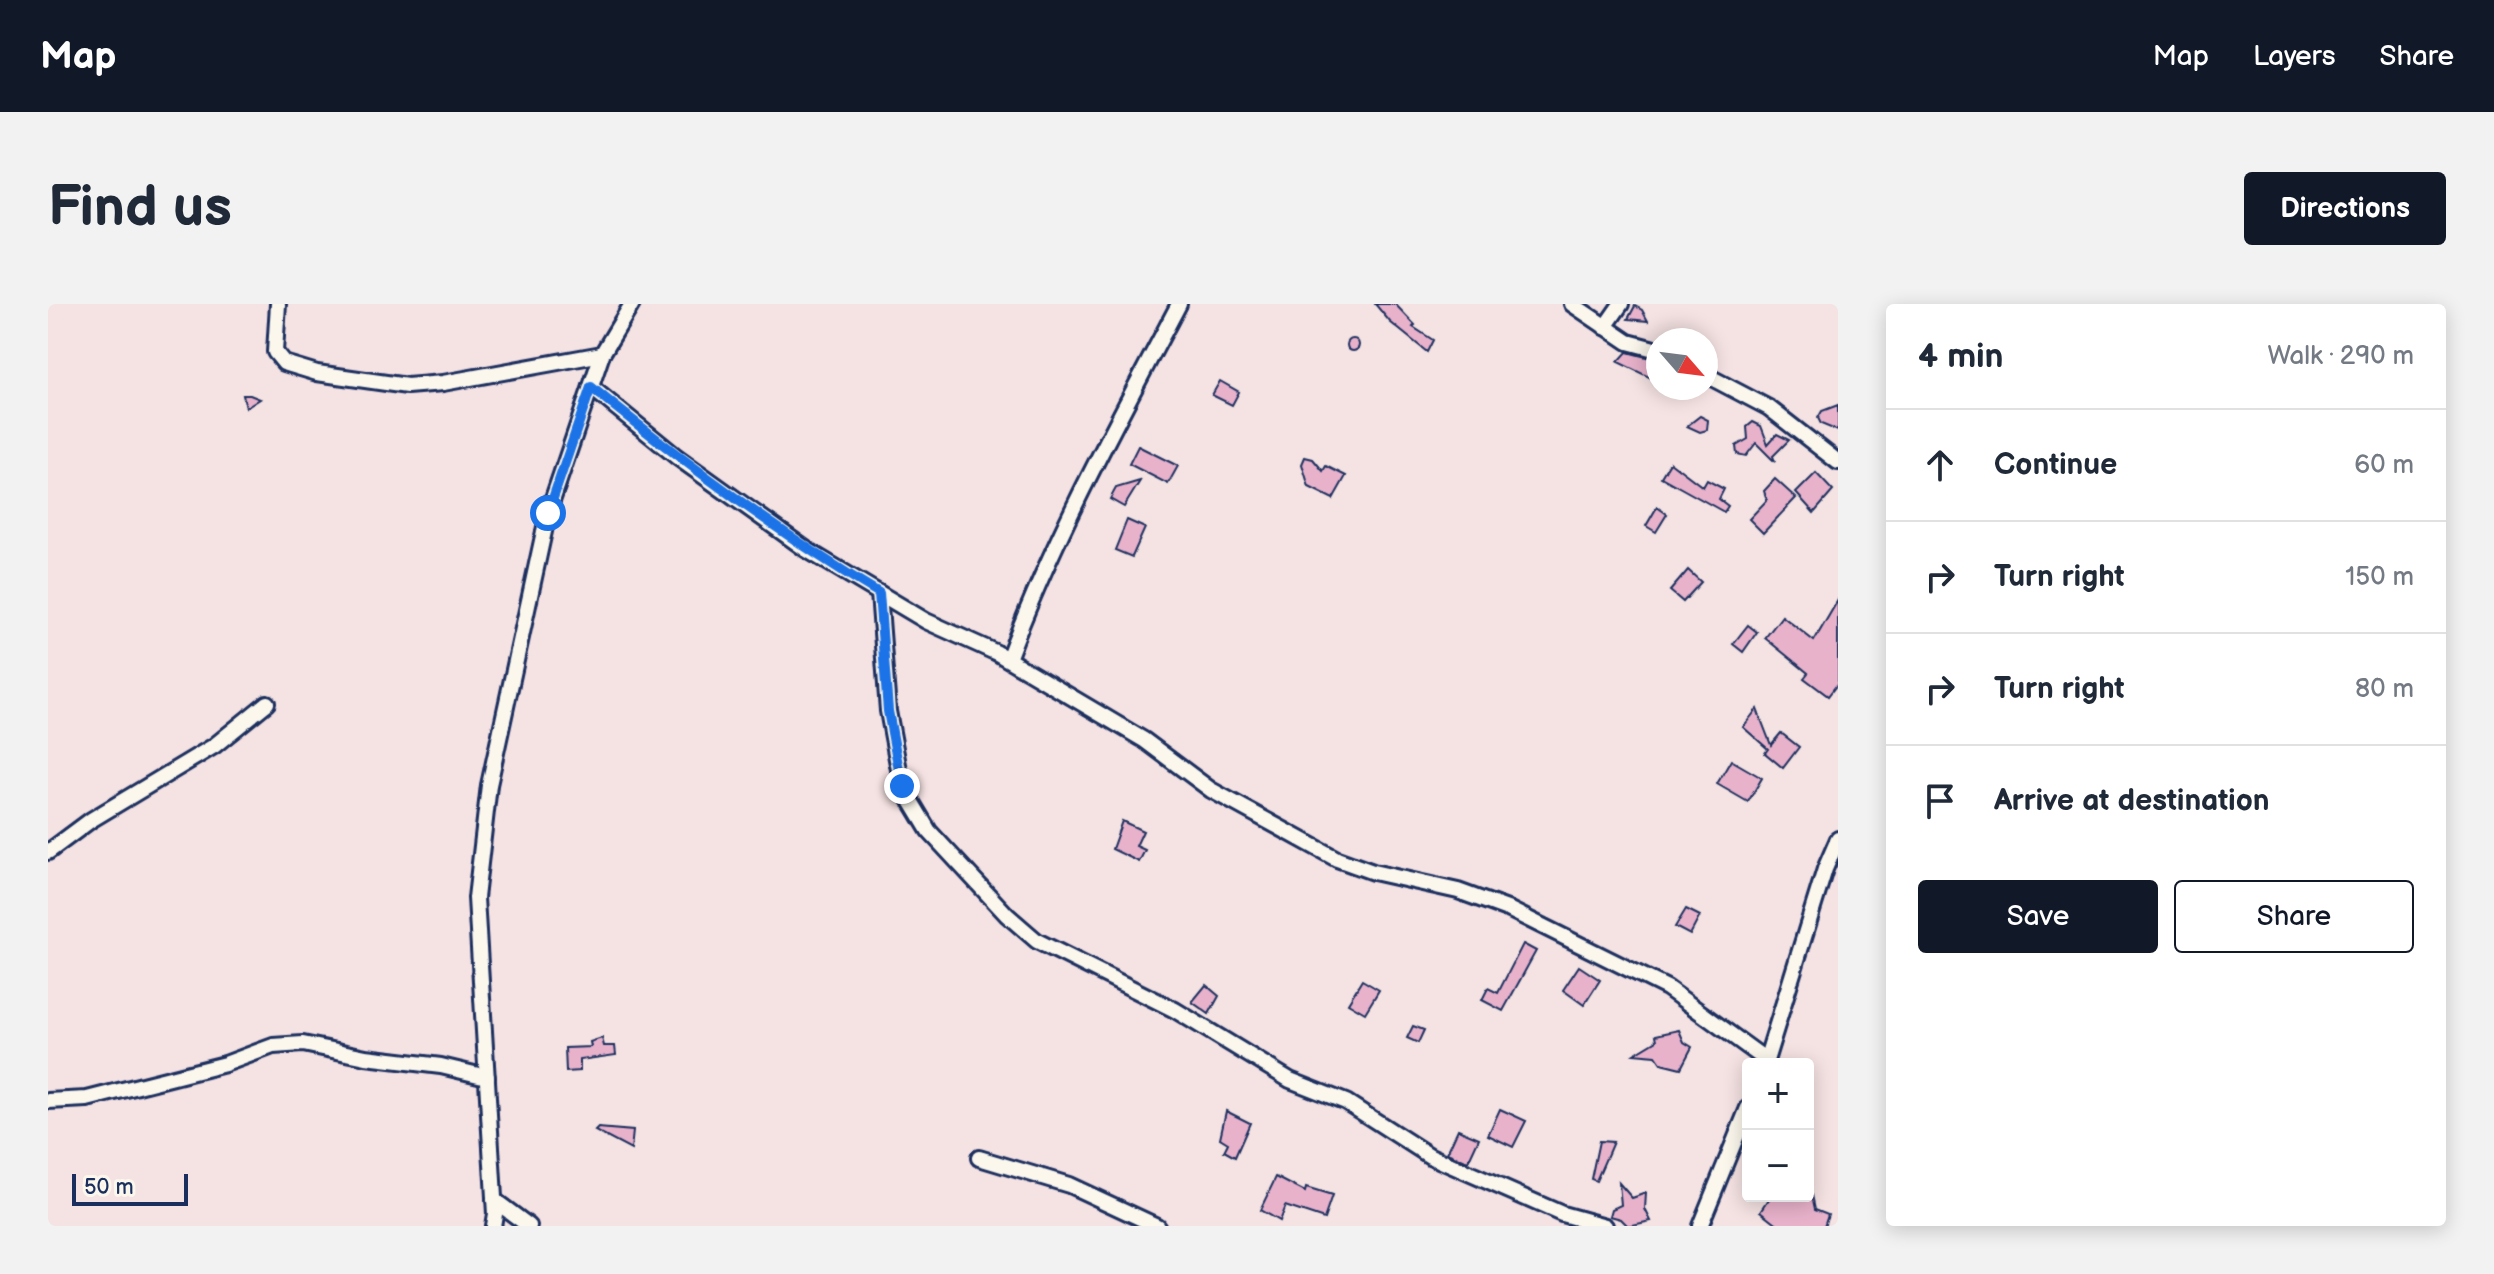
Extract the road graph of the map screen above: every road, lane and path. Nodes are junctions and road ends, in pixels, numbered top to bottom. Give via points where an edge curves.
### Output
1 (278, 304) edge
2 (632, 304) edge
3 (1179, 304) edge
4 (1572, 304) edge
5 (1621, 304) edge
6 (1605, 327) junction
7 (1646, 347) edge
8 (602, 354) junction
9 (1718, 381) edge
10 (591, 387) junction
11 (1838, 462) edge
12 (879, 593) junction
13 (1008, 659) junction
14 (267, 703) dead end
15 (1838, 839) edge
16 (48, 852) edge
17 (1760, 1058) edge
18 (1766, 1058) edge
19 (487, 1077) junction
20 (48, 1101) edge
21 (1742, 1123) edge
22 (979, 1158) dead end
23 (494, 1200) junction
24 (493, 1226) edge
25 (529, 1226) edge
26 (1157, 1226) edge
27 (1605, 1226) edge
28 (1700, 1226) edge

1 - 8 street via 275,352 284,363 378,384 443,383
2 - 8 street
3 - 13 street via 1069,521
4 - 6 street
5 - 6 street
6 - 7 street
8 - 10 street
9 - 11 street via 1769,408
10 - 12 street via 677,457 807,550
10 - 19 street via 548,513 489,785 476,898
12 - 13 street
12 - 27 street via 888,711 902,786 929,831 1007,915 1037,941 1175,1010 1290,1080 1346,1102 1430,1156 1562,1214
13 - 17 street via 1144,740 1211,790 1337,859 1510,910 1667,988
14 - 16 street via 214,746
15 - 18 street
19 - 20 street via 303,1044 273,1046 225,1064 87,1099
19 - 23 street
21 - 28 street
22 - 26 street via 1069,1185
23 - 24 street
23 - 25 street

